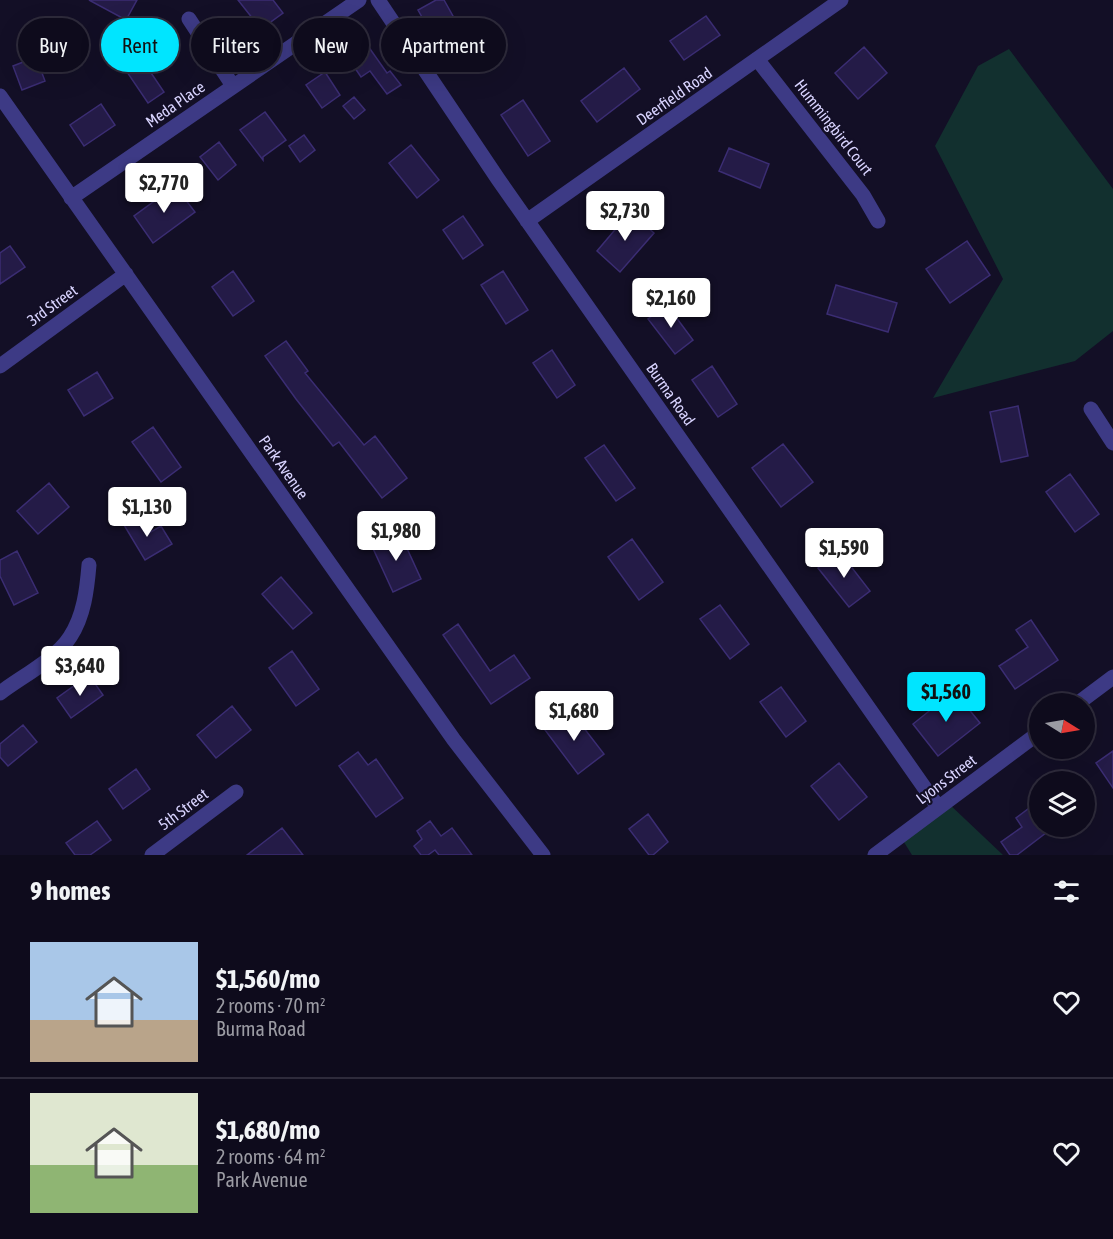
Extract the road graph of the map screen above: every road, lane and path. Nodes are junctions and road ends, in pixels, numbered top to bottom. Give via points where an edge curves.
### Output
1 (359, 0) edge
2 (378, 0) edge
3 (841, 0) edge
4 (189, 20) dead end
5 (757, 59) junction
6 (233, 86) junction
7 (0, 96) edge
8 (71, 198) junction
9 (527, 221) junction
10 (878, 221) dead end
11 (126, 274) junction
12 (0, 366) edge
13 (1091, 409) dead end
14 (1113, 443) edge
15 (89, 565) dead end
16 (1113, 677) edge
17 (0, 693) edge
18 (1092, 693) edge
19 (1029, 740) edge
20 (236, 792) dead end
21 (938, 807) junction
22 (152, 855) edge
23 (543, 855) edge
24 (875, 855) edge

1 - 6 street, Meda Place
2 - 9 street, Burma Road
3 - 5 street, Deerfield Road
4 - 6 street
5 - 9 street, Deerfield Road
5 - 10 street, Hummingbird Court via 863,195
6 - 8 street, Meda Place
7 - 8 street, Park Avenue
8 - 11 street, Park Avenue
9 - 21 street, Burma Road
11 - 12 street, 3rd Street
11 - 23 street, Park Avenue via 454,740
13 - 14 street
15 - 17 street via 80,618 69,638 55,653
16 - 18 street
19 - 21 street, Lyons Street
20 - 22 street, 5th Street
21 - 24 street, Lyons Street

